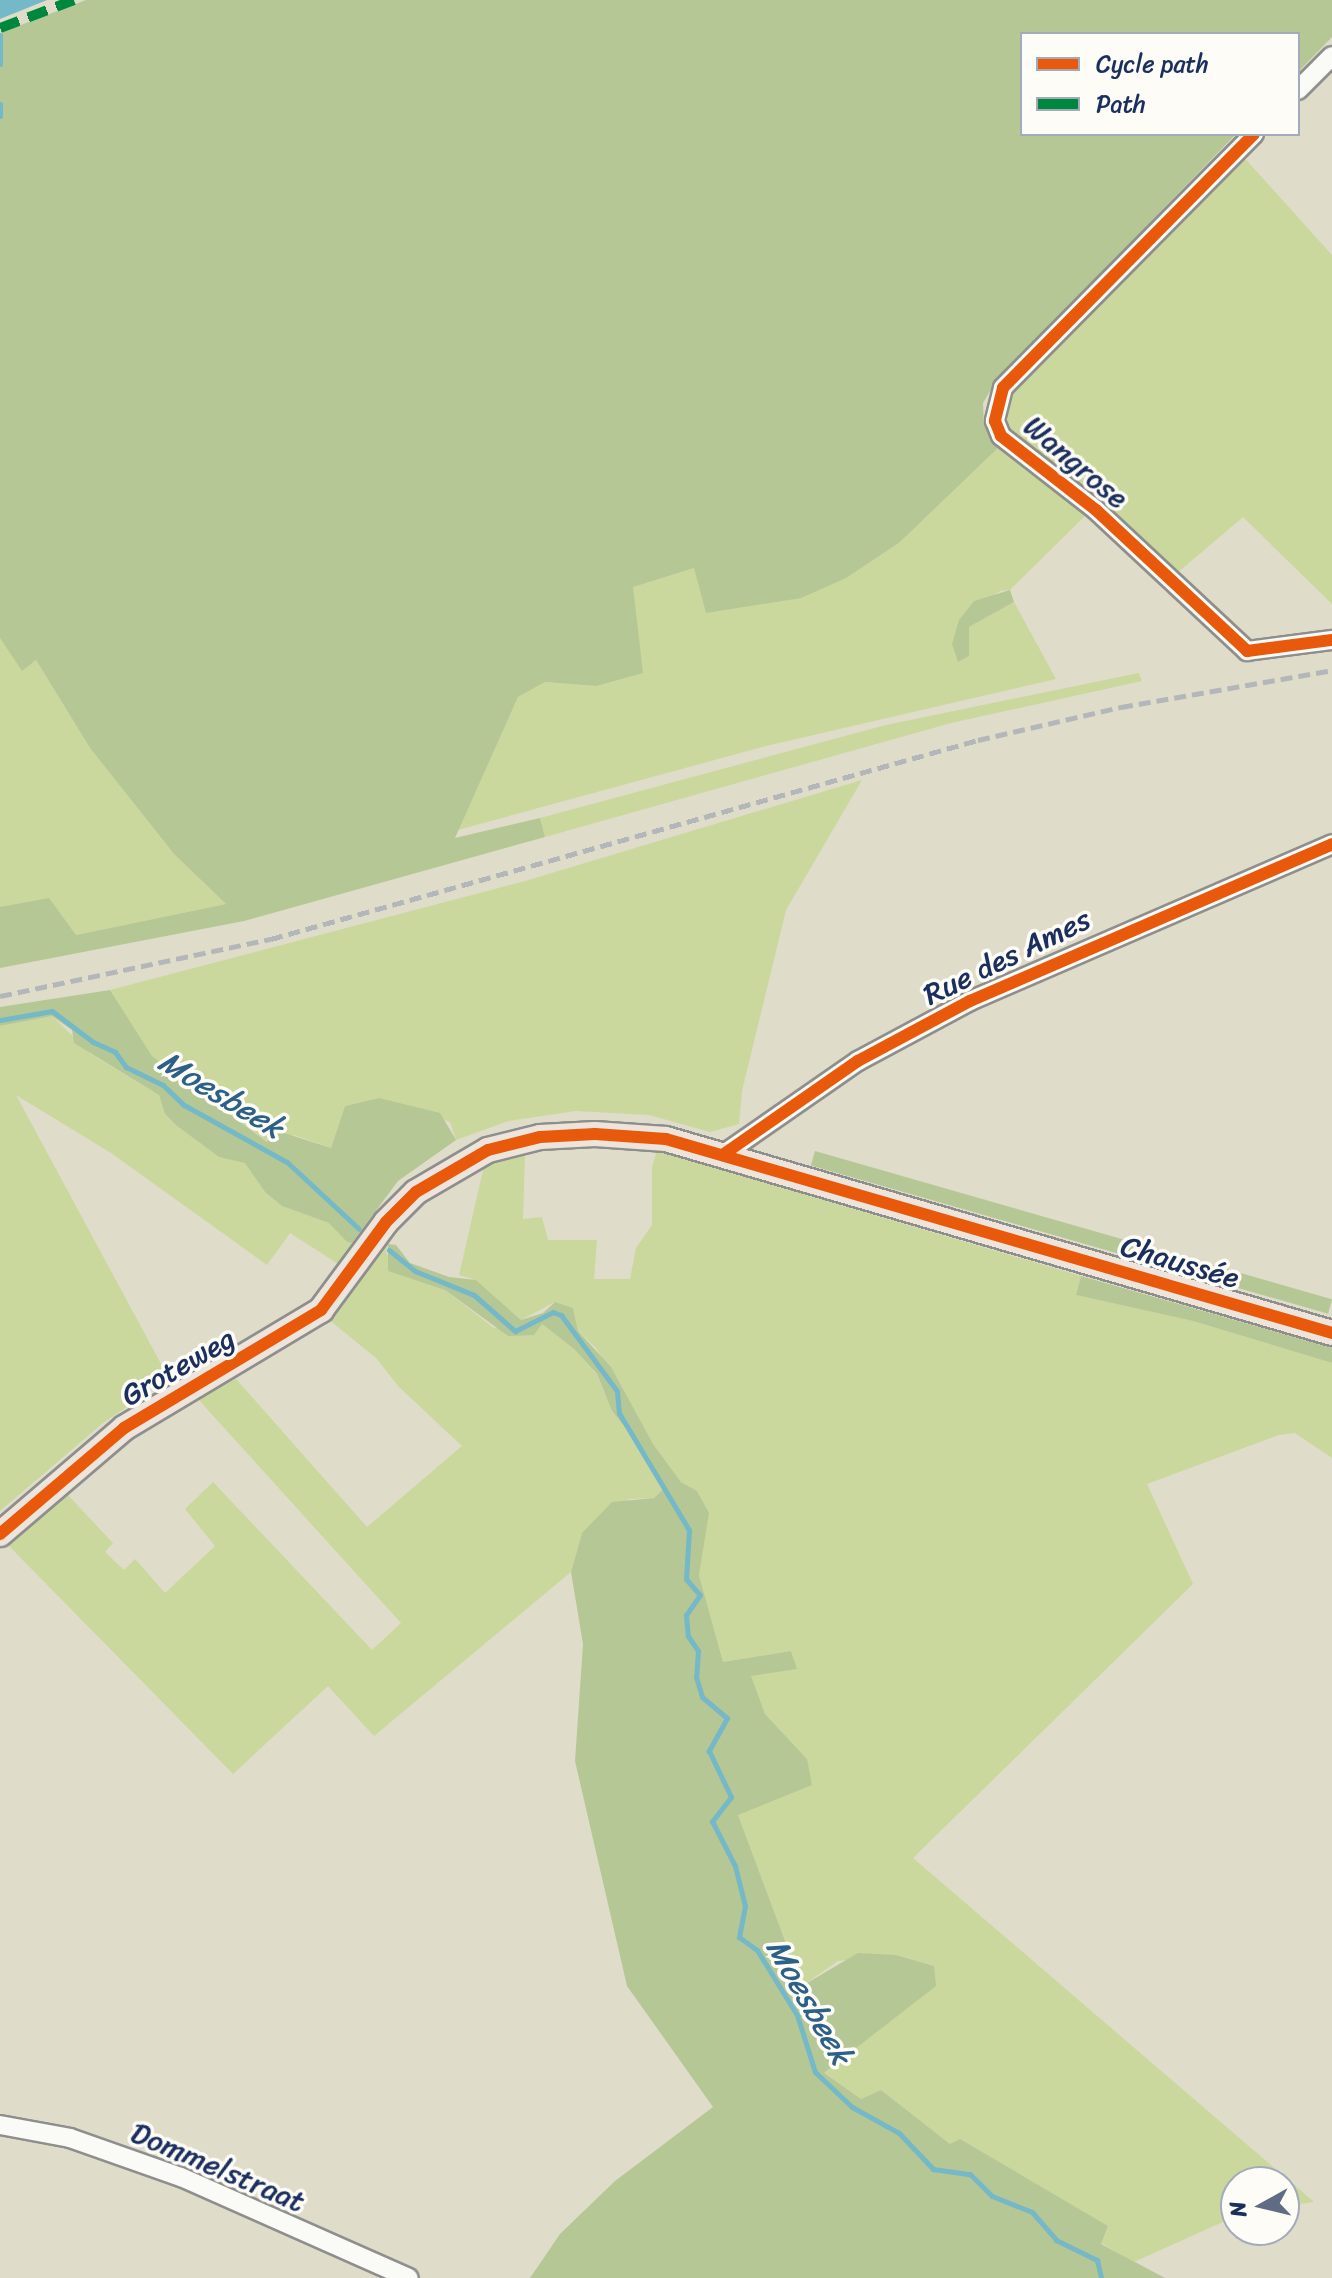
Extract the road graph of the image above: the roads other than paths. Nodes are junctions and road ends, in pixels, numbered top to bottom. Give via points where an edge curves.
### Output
1 (1332, 56) edge
2 (1300, 88) edge
3 (1252, 136) edge
4 (1332, 640) edge
5 (1332, 844) edge
6 (724, 1154) junction
7 (1332, 1333) edge
8 (0, 1534) edge
9 (0, 2125) edge
10 (409, 2278) edge

1 - 2 street
3 - 4 street, Wangrose via 1003,388 995,421 1001,436 1096,510 1247,651
5 - 6 street, Rue des Ames via 970,1001 858,1061
6 - 7 main road, Chaussée
6 - 8 main road, Groteweg via 630,1135 561,1134 512,1143 468,1159 416,1192 373,1239 321,1310 124,1428
9 - 10 street, Dommelstraat via 70,2138 181,2177

